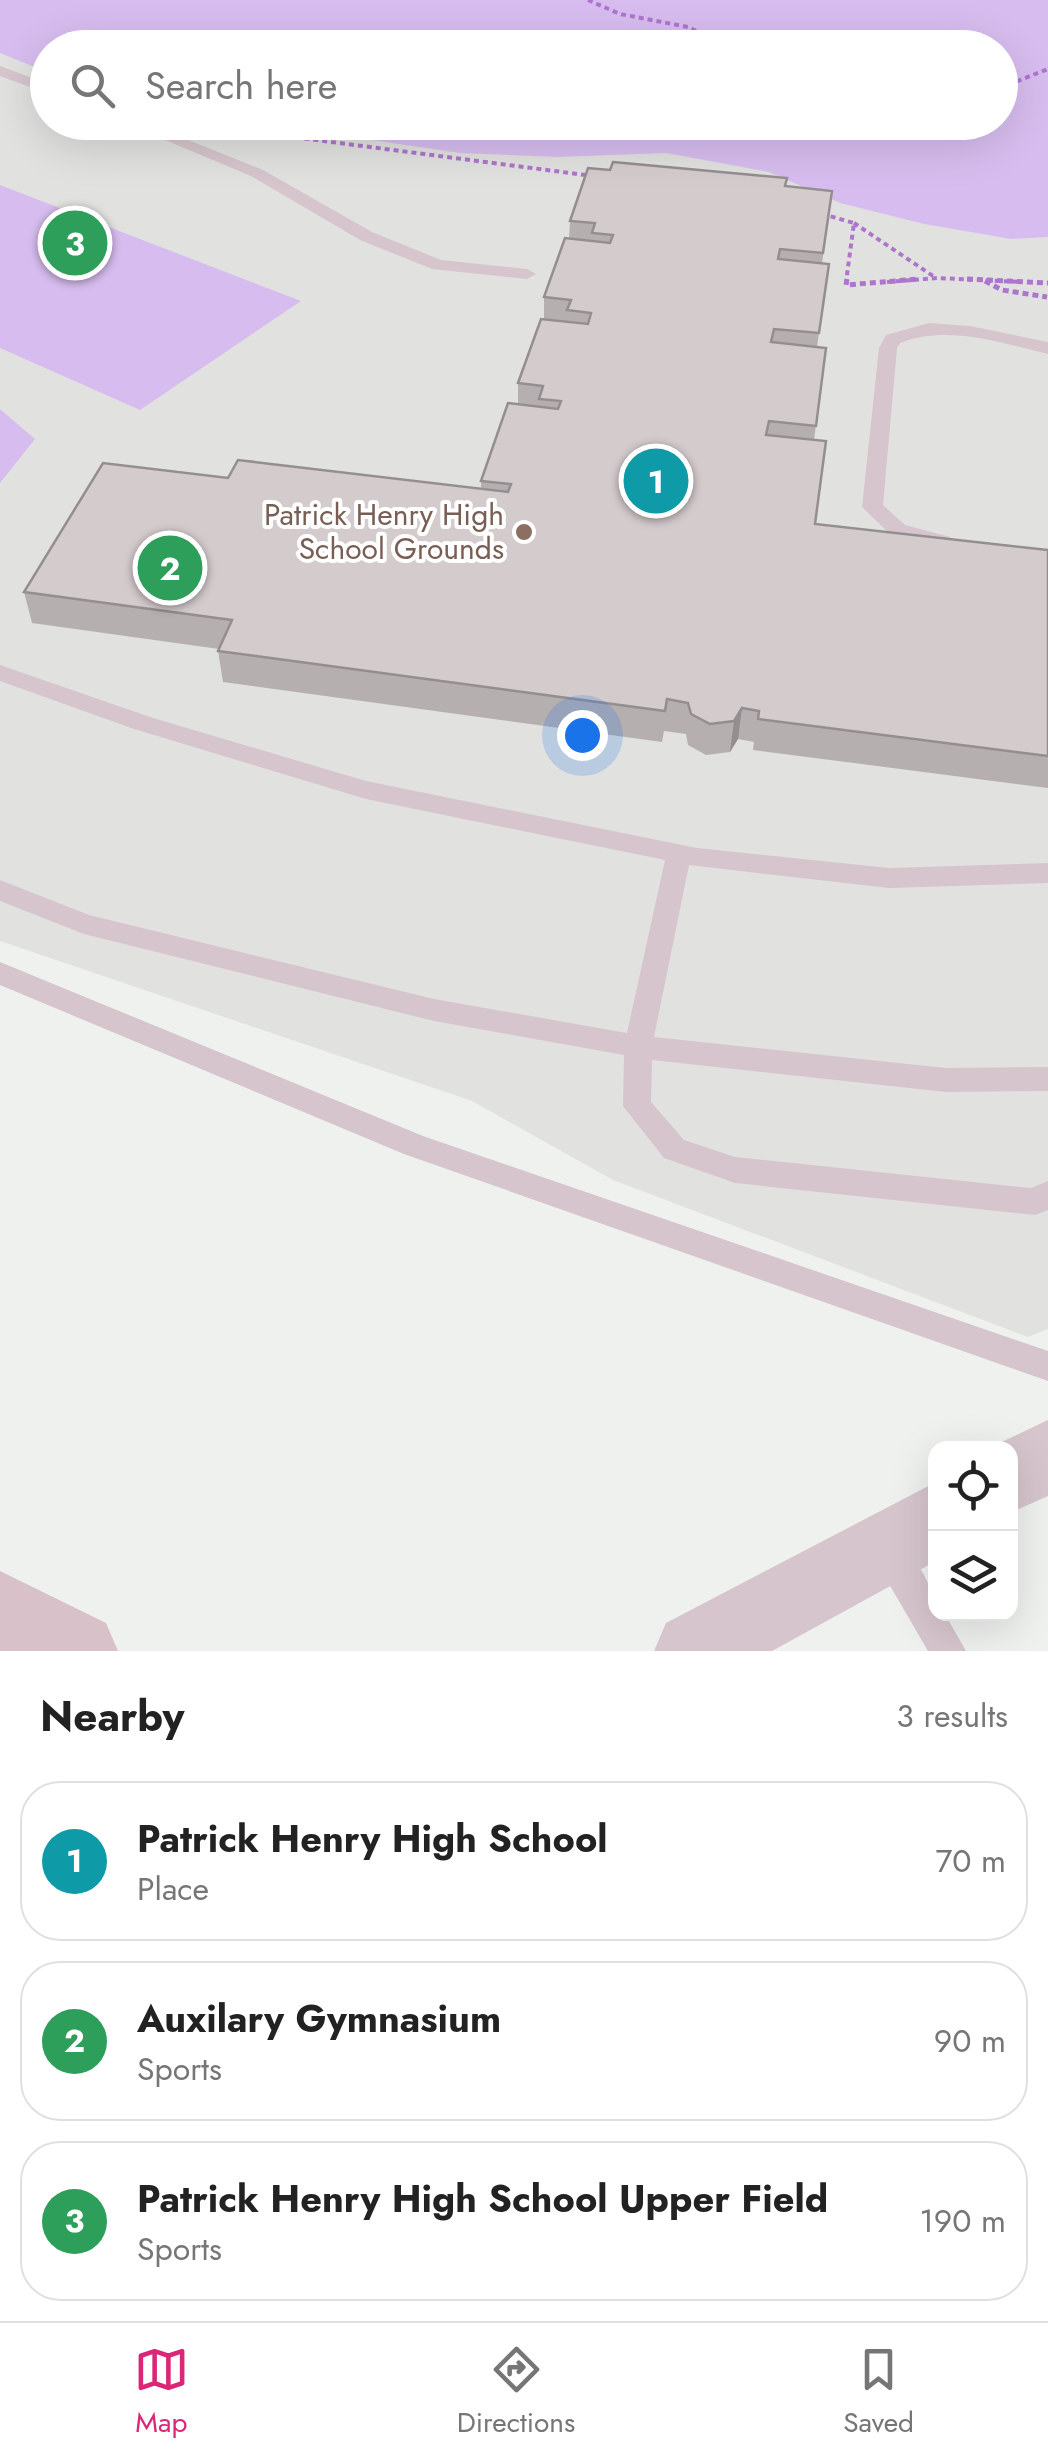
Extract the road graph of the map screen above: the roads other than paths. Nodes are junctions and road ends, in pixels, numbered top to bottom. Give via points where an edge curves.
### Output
1 (0, 71) edge
2 (30, 83) edge
3 (174, 140) edge
4 (527, 274) dead end
5 (1048, 348) edge
6 (960, 544) edge
7 (0, 673) edge
8 (679, 854) junction
9 (1048, 873) edge
10 (0, 890) edge
11 (0, 974) edge
12 (638, 1046) junction
13 (1048, 1079) edge
14 (1048, 1194) edge
15 (1048, 1366) edge
16 (1048, 1456) edge
17 (1018, 1473) edge
18 (910, 1533) edge
19 (0, 1610) edge
20 (78, 1651) edge
21 (694, 1651) edge
22 (948, 1651) edge

1 - 2 lane
3 - 4 lane via 257,173 366,236 438,265
5 - 6 lane via 922,330 905,332 888,348 872,508 898,530
7 - 8 lane via 366,790
8 - 9 lane via 889,878
8 - 12 lane
10 - 12 lane via 84,924 379,997
11 - 15 lane via 414,1145
12 - 13 lane via 946,1080
12 - 14 lane via 637,1106 674,1148 735,1170 1035,1202
16 - 17 street
18 - 21 street
18 - 22 lane
19 - 20 main road

